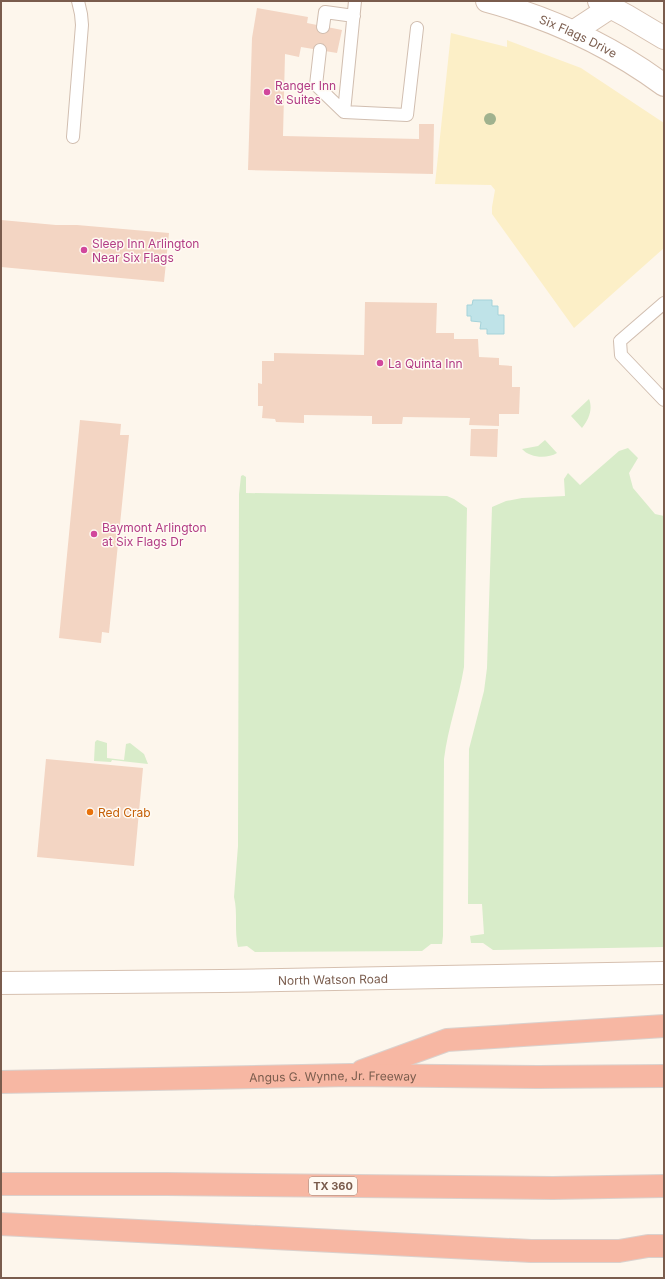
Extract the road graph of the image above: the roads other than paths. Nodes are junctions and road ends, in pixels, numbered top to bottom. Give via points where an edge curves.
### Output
1 (78, 1) edge
2 (355, 1) edge
3 (487, 1) edge
4 (605, 4) edge
5 (354, 16) junction
6 (323, 27) dead end
7 (417, 28) dead end
8 (573, 32) junction
9 (664, 38) edge
10 (320, 50) dead end
11 (664, 85) edge
12 (344, 112) junction
13 (73, 137) dead end
14 (664, 303) edge
15 (664, 400) edge
16 (664, 973) edge
17 (1, 983) edge
18 (664, 1026) edge
19 (350, 1075) junction
20 (664, 1076) edge
21 (1, 1082) edge
22 (1, 1184) edge
23 (664, 1186) edge
24 (1, 1224) edge
25 (664, 1246) edge
26 (619, 1251) junction
27 (664, 1260) edge

1 - 13 lane via 82,31
2 - 5 lane
3 - 8 main road, Six Flags Drive
4 - 8 main road
4 - 9 main road
5 - 6 lane via 326,12
5 - 12 lane
7 - 12 lane via 407,115
8 - 11 main road, Six Flags Drive via 633,64
10 - 12 lane via 316,85
14 - 15 lane via 620,341 621,355
16 - 17 main road, North Watson Road
18 - 19 highway via 447,1040
19 - 20 highway, Angus G. Wynne, Jr. Freeway
19 - 21 highway, Angus G. Wynne, Jr. Freeway
22 - 23 highway, TX 360 via 553,1188
24 - 26 highway via 531,1251
25 - 26 highway
26 - 27 highway via 646,1259

